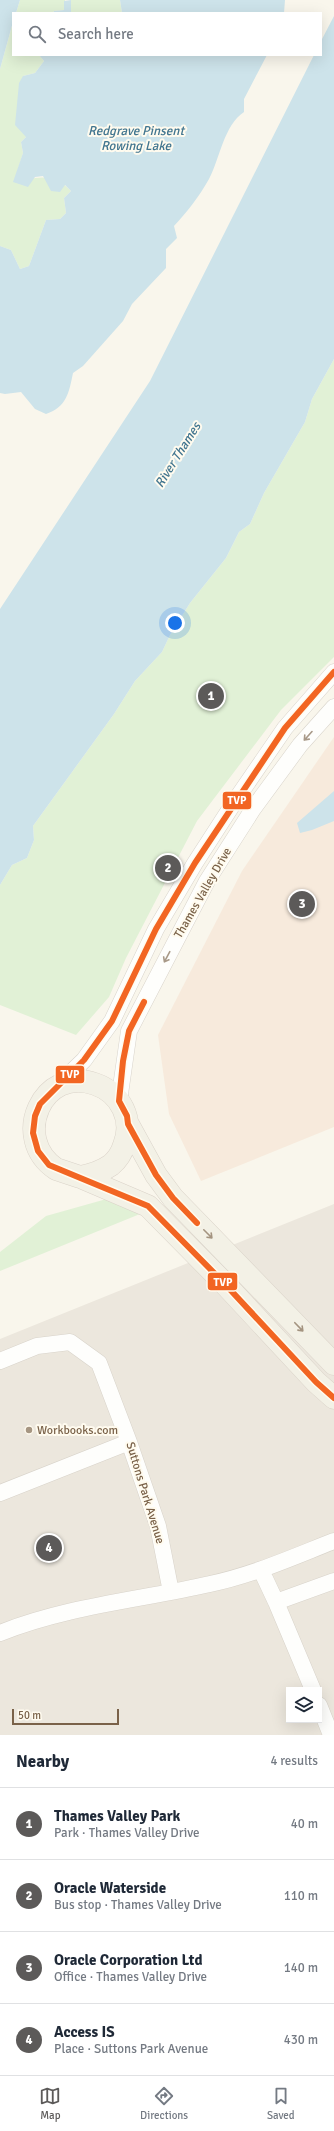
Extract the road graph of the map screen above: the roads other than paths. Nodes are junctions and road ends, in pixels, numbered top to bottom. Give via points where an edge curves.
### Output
1 (334, 672) edge
2 (334, 707) edge
3 (52, 1090) junction
4 (119, 1101) junction
5 (128, 1124) junction
6 (80, 1177) junction
7 (0, 1360) edge
8 (334, 1364) edge
9 (334, 1398) edge
10 (130, 1442) junction
11 (0, 1494) edge
12 (334, 1541) edge
13 (261, 1570) junction
14 (334, 1581) edge
15 (171, 1592) junction
16 (276, 1602) junction
17 (0, 1633) edge
18 (312, 1687) edge
19 (322, 1712) edge
20 (331, 1735) edge

1 - 3 street, Thames Valley Drive via 284,728 195,863 156,929 112,1021 98,1043
2 -> 4 street, Thames Valley Drive via 300,745 252,810 207,881 129,1031
3 - 4 main road via 69,1082 87,1082 108,1090
3 - 6 main road via 40,1104 35,1116 33,1134 38,1151 49,1165
4 - 5 main road
5 - 6 main road via 127,1137 121,1153 112,1164 94,1174
5 -> 8 main road via 156,1175 173,1198
6 - 9 main road via 148,1206
7 - 10 street, Suttons Park Avenue via 37,1346 70,1342 99,1363
10 - 11 street
10 - 15 street, Suttons Park Avenue via 158,1526
12 - 13 street
13 - 15 street
13 - 16 street
14 - 16 street
15 - 17 street via 104,1603 17,1626
16 - 18 street
19 - 20 street

